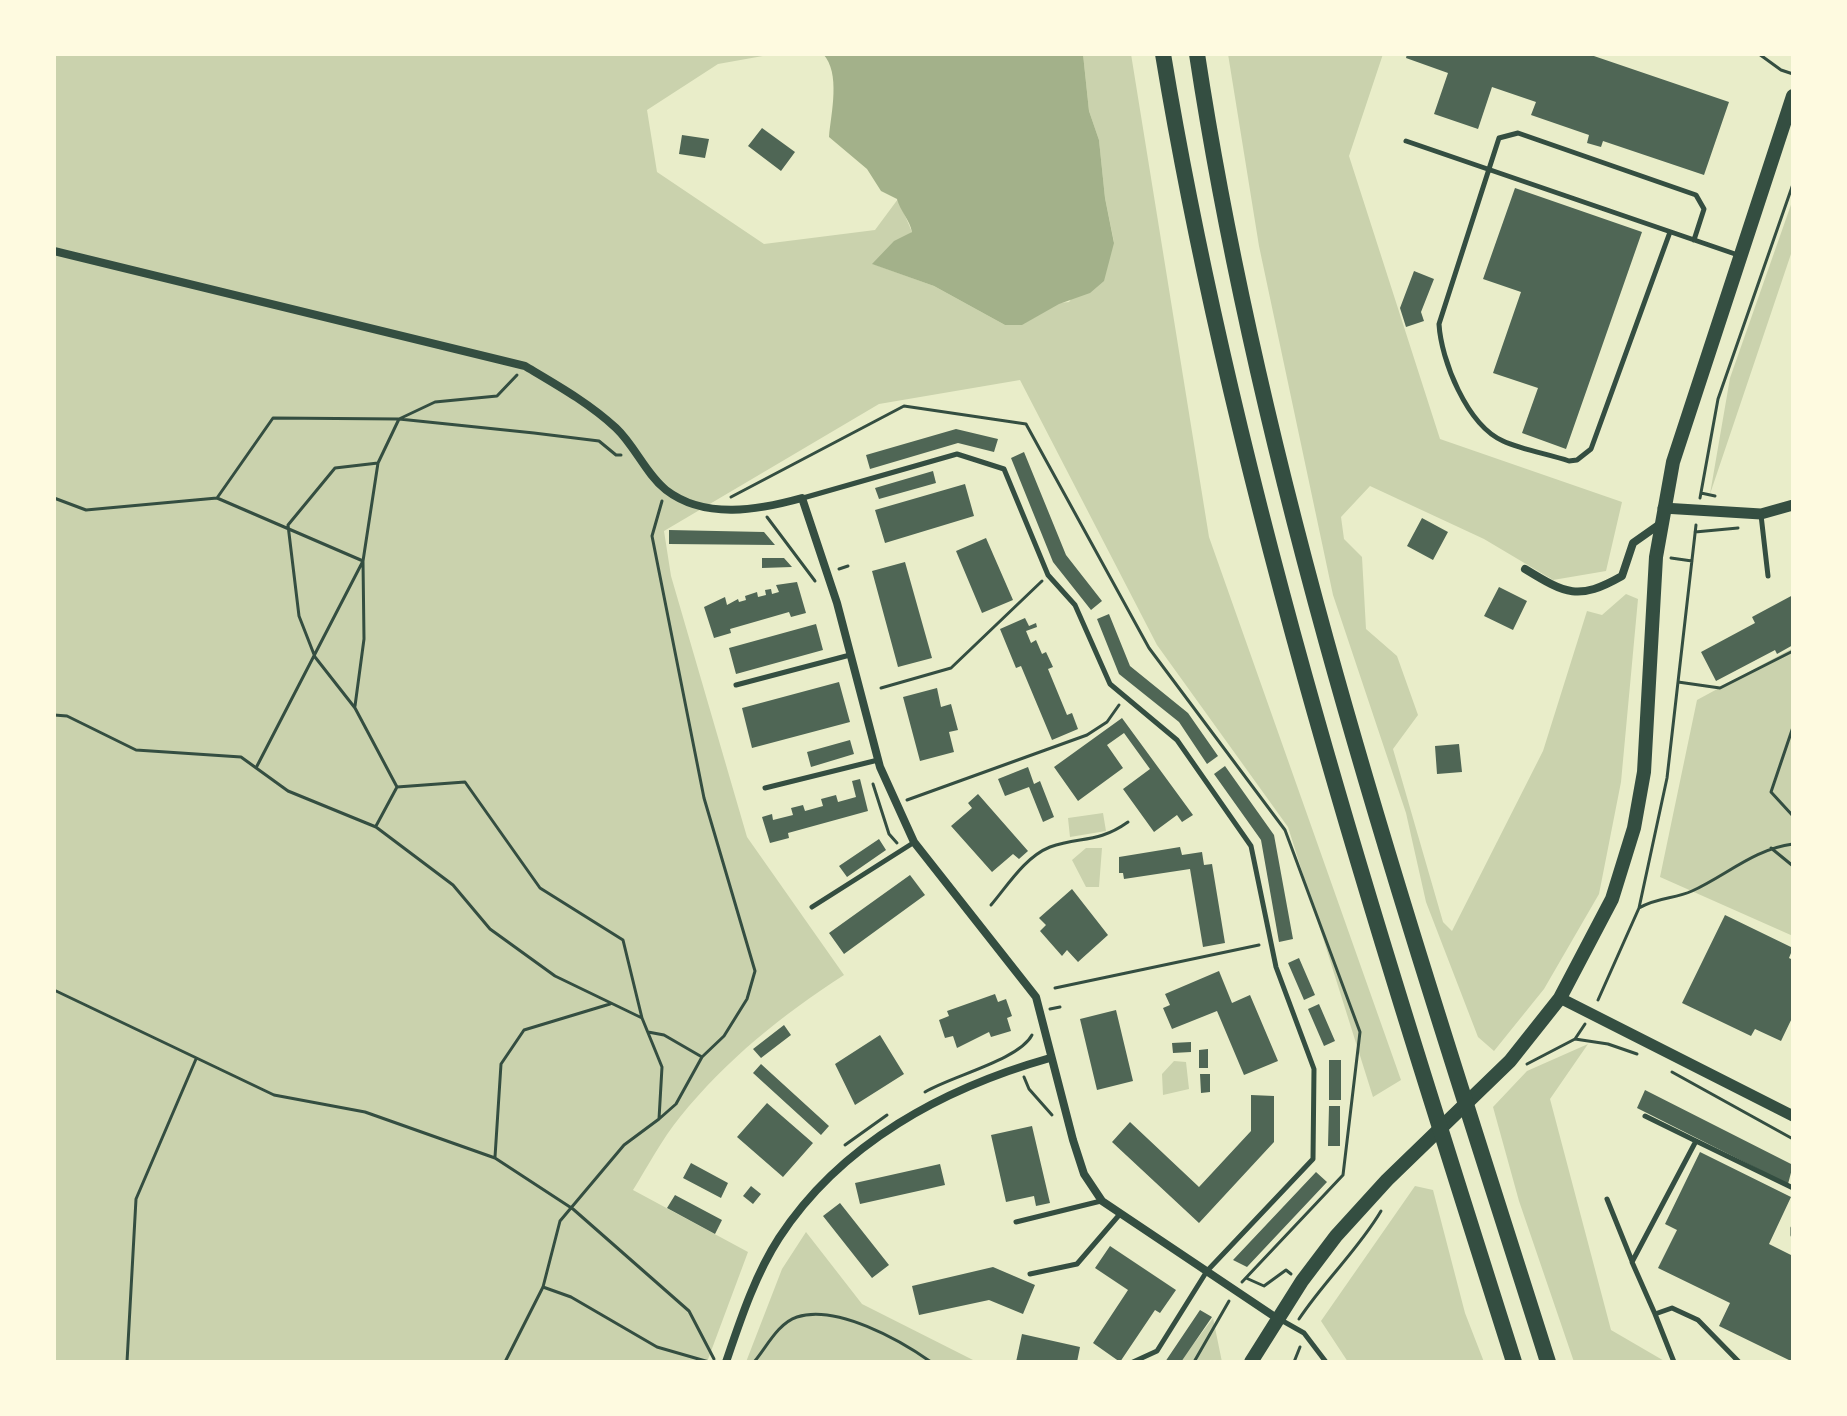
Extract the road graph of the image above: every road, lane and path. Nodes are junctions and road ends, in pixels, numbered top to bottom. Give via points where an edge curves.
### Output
1 (1163, 54) edge
2 (1197, 54) edge
3 (1759, 54) edge
4 (1793, 74) edge
5 (1793, 96) edge
6 (1406, 141) dead end
7 (1488, 170) junction
8 (1793, 184) edge
9 (1670, 232) junction
10 (1694, 240) junction
11 (54, 251) edge
12 (1739, 255) junction
13 (525, 366) junction
14 (399, 419) junction
15 (636, 454) junction
16 (378, 463) junction
17 (665, 489) junction
18 (54, 498) edge
19 (217, 498) junction
20 (802, 498) junction
21 (1793, 505) edge
22 (1663, 508) junction
23 (710, 509) junction
24 (762, 509) junction
25 (1697, 511) junction
26 (1761, 514) junction
27 (1660, 524) junction
28 (288, 525) junction
29 (363, 561) junction
30 (1525, 569) dead end
31 (1048, 575) junction
32 (1768, 576) dead end
33 (821, 590) dead end
34 (1793, 651) edge
35 (850, 655) junction
36 (315, 657) junction
37 (1678, 682) junction
38 (736, 685) dead end
39 (881, 688) dead end
40 (1125, 696) junction
41 (355, 708) junction
42 (54, 715) edge
43 (1792, 728) edge
44 (878, 760) junction
45 (866, 763) junction
46 (256, 768) junction
47 (397, 787) junction
48 (765, 788) dead end
49 (911, 799) dead end
50 (1793, 816) edge
51 (1128, 822) dead end
52 (376, 827) junction
53 (914, 842) junction
54 (1793, 844) edge
55 (1769, 847) junction
56 (903, 849) junction
57 (1793, 866) edge
58 (991, 905) dead end
59 (812, 907) dead end
60 (1639, 908) junction
61 (1271, 943) junction
62 (1055, 988) dead end
63 (54, 990) edge
64 (1560, 998) junction
65 (1599, 998) dead end
66 (610, 1004) junction
67 (642, 1018) junction
68 (1032, 1024) dead end
69 (648, 1032) junction
70 (702, 1057) junction
71 (1644, 1057) dead end
72 (1050, 1058) junction
73 (196, 1059) junction
74 (1515, 1064) junction
75 (1671, 1072) dead end
76 (921, 1095) dead end
77 (898, 1108) dead end
78 (1645, 1116) dead end
79 (1793, 1116) edge
80 (659, 1119) junction
81 (1793, 1139) edge
82 (1696, 1141) junction
83 (844, 1146) dead end
84 (495, 1158) junction
85 (1793, 1188) edge
86 (1607, 1199) dead end
87 (1388, 1200) dead end
88 (1102, 1201) junction
89 (573, 1209) junction
90 (1120, 1213) junction
91 (1016, 1222) dead end
92 (1793, 1228) edge
93 (1793, 1235) edge
94 (1632, 1262) junction
95 (1207, 1271) junction
96 (1030, 1274) dead end
97 (1302, 1281) junction
98 (543, 1287) junction
99 (1318, 1290) junction
100 (1228, 1302) dead end
101 (1655, 1314) junction
102 (1278, 1319) junction
103 (1294, 1326) junction
104 (722, 1348) dead end
105 (127, 1362) edge
106 (505, 1362) edge
107 (709, 1362) edge
108 (716, 1362) edge
109 (726, 1362) edge
110 (754, 1362) edge
111 (931, 1362) edge
112 (1133, 1362) edge
113 (1194, 1362) edge
114 (1251, 1362) edge
115 (1326, 1362) edge
116 (1514, 1362) edge
117 (1548, 1362) edge
118 (1674, 1362) edge
119 (1739, 1362) edge

1 - 116 highway via 1225,363 1270,548 1369,903
2 - 117 highway via 1254,355 1298,538 1400,893
3 - 4 path
5 - 12 main road
6 - 7 lane
7 - 9 lane
7 - 9 lane via 1439,324 1451,376 1481,424 1501,440 1569,461 1591,449
7 - 10 lane via 1499,138 1518,133 1696,195 1704,209
8 - 25 path via 1718,399
9 - 10 lane
10 - 12 lane
11 - 13 street
12 - 22 main road
13 - 14 path via 497,396 435,402
13 - 15 street via 583,401 618,430
14 - 15 path via 599,441 616,455
14 - 16 path
14 - 19 path via 273,418
15 - 17 street
16 - 28 path via 335,468
16 - 29 path
17 - 23 street
17 - 70 path via 652,536 704,798 755,971 747,999 724,1036
18 - 19 path via 86,510
19 - 28 path
20 - 24 street
20 - 31 lane via 957,454 1004,469
20 - 35 street
21 - 26 street
22 - 25 street
22 - 27 main road
23 - 24 street
23 - 97 path via 904,406 1026,424 1149,648 1285,830 1360,1032 1343,1175 1245,1278 1264,1286 1286,1270
24 - 33 path
25 - 26 street
25 - 37 path
26 - 32 lane
27 - 30 street via 1633,543 1622,576 1597,590 1575,594
27 - 64 main road via 1646,756 1634,828 1612,899
28 - 29 path
28 - 36 path via 299,616
29 - 36 path
29 - 41 path via 364,639
31 - 39 path via 951,668
31 - 40 lane via 1075,605 1110,684
34 - 37 path via 1720,688
35 - 38 lane
35 - 44 street
36 - 41 path
36 - 46 path
37 - 60 path via 1667,778
40 - 49 path via 1107,722 1087,735
40 - 61 lane via 1177,740 1251,846
41 - 47 path
42 - 46 path via 67,716 136,750 241,757
43 - 50 path via 1771,792
44 - 45 lane
44 - 53 street
45 - 48 lane
45 - 56 path via 889,834
46 - 52 path via 288,791
47 - 52 path
47 - 67 path via 465,782 540,888 623,940
51 - 58 path via 1094,840 1051,847 1031,859
52 - 66 path via 453,885 490,929 555,976
53 - 56 lane
53 - 72 street via 1025,979 1042,1011
54 - 55 path
55 - 57 path
55 - 60 path via 1690,893 1653,899
56 - 59 lane
60 - 65 path
61 - 62 path
61 - 95 lane via 1314,1069 1313,1159
63 - 73 path
64 - 74 main road
64 - 79 street
66 - 67 path
66 - 84 path via 524,1030 501,1064
67 - 69 path
68 - 76 path via 1028,1044
69 - 70 path
69 - 80 path via 662,1067
70 - 80 path via 676,1104
71 - 74 path via 1575,1039
72 - 88 street via 1084,1174
72 - 109 street via 923,1107 823,1182 778,1239
73 - 84 path via 274,1095 365,1112
73 - 105 path via 136,1199
74 - 97 main road via 1387,1180
75 - 81 path
77 - 83 path
78 - 82 lane
80 - 89 path via 624,1145
82 - 85 lane
82 - 94 lane
84 - 89 path
86 - 94 lane
87 - 99 path via 1368,1234
88 - 90 street
88 - 91 lane
89 - 98 path via 560,1221
89 - 108 path via 689,1311
90 - 95 street
90 - 96 lane via 1077,1264
92 - 93 lane
94 - 101 lane
95 - 102 street
95 - 112 lane via 1157,1351
97 - 99 path
97 - 102 main road
98 - 106 path
98 - 107 path via 571,1297 657,1347
99 - 103 path
100 - 113 path
101 - 118 lane
101 - 119 lane via 1672,1308 1698,1320
102 - 103 lane
102 - 114 main road
103 - 115 lane
104 - 108 path
110 - 111 path via 795,1317 824,1314 891,1337

